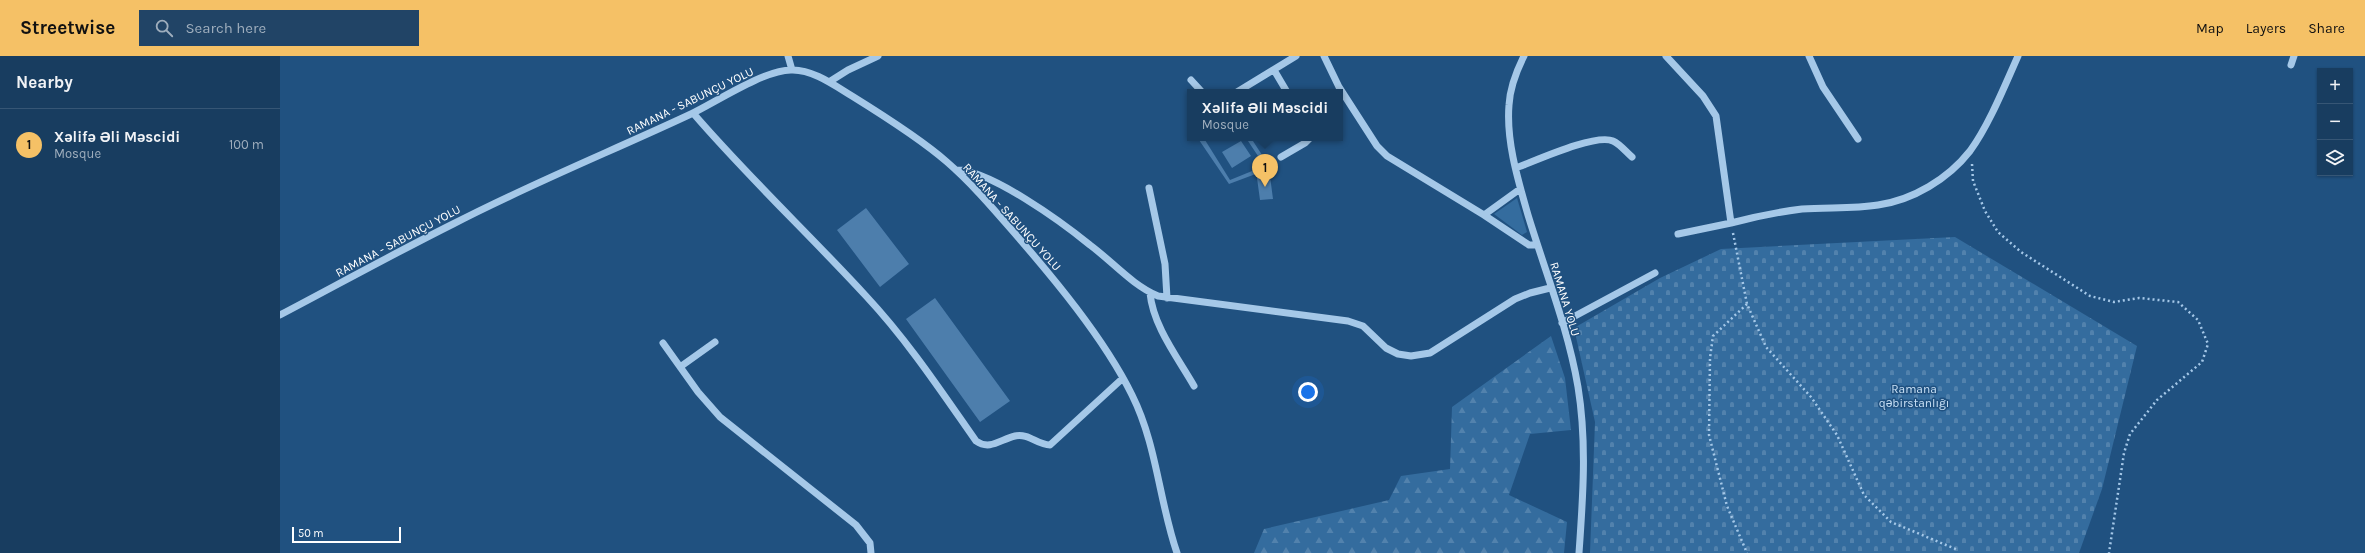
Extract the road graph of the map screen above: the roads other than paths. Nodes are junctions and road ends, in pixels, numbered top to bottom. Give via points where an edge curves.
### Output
1 (788, 56) edge
2 (878, 56) edge
3 (1296, 56) edge
4 (1324, 56) edge
5 (1524, 56) edge
6 (1666, 56) edge
7 (1809, 56) edge
8 (2018, 56) edge
9 (2294, 56) edge
10 (2291, 65) dead end
11 (792, 70) junction
12 (1274, 70) junction
13 (1191, 80) dead end
14 (829, 82) junction
15 (1199, 89) edge
16 (1242, 89) edge
17 (1285, 89) edge
18 (1340, 89) edge
19 (1343, 94) edge
20 (693, 113) junction
21 (1858, 138) dead end
22 (1307, 141) edge
23 (1281, 157) dead end
24 (1632, 157) dead end
25 (1516, 168) junction
26 (956, 170) junction
27 (1149, 188) dead end
28 (1520, 189) junction
29 (1484, 215) junction
30 (1730, 223) junction
31 (1678, 234) dead end
32 (1537, 245) junction
33 (1655, 273) dead end
34 (1550, 288) junction
35 (1150, 292) junction
36 (1166, 298) junction
37 (280, 315) edge
38 (1562, 324) junction
39 (715, 342) dead end
40 (663, 344) dead end
41 (680, 367) junction
42 (1123, 378) junction
43 (1194, 386) dead end
44 (870, 553) edge
45 (1178, 553) edge
46 (1580, 553) edge

1 - 11 street
2 - 14 street
3 - 12 street
4 - 18 street
5 - 25 street, RAMANA YOLU via 1516,73 1509,106
6 - 30 street via 1703,96 1716,116
7 - 21 street via 1823,88
8 - 30 street via 2001,95 1970,150 1953,170 1937,181 1898,200 1878,205 1802,209
9 - 10 street
11 - 14 street, RAMANA - SABUNÇU YOLU
11 - 20 street, RAMANA - SABUNÇU YOLU via 762,78
12 - 16 street
12 - 17 street
13 - 15 street
14 - 26 street, RAMANA - SABUNÇU YOLU via 930,148
19 - 29 street via 1377,146 1387,156
20 - 37 street, RAMANA - SABUNÇU YOLU via 455,222
20 - 42 street via 866,296 924,366 976,441 988,446 1015,436 1025,436 1033,437 1043,445 1050,445
22 - 23 street
24 - 25 street via 1613,140 1601,139 1575,145
25 - 28 street, RAMANA YOLU
26 - 35 street via 974,171 988,177 1027,201 1090,244
26 - 42 street, RAMANA - SABUNÇU YOLU via 980,194 1051,277
27 - 36 street via 1165,264
28 - 29 street
28 - 32 street, RAMANA YOLU
29 - 32 street via 1529,245
30 - 31 street
32 - 34 street, RAMANA YOLU
33 - 38 street
34 - 36 street via 1515,299 1430,353 1411,356 1398,354 1386,348 1363,326 1348,321
34 - 38 street, RAMANA YOLU
35 - 36 street
35 - 43 street via 1151,306 1157,320
38 - 46 street, RAMANA YOLU via 1573,364 1582,424 1583,497
39 - 41 street
40 - 41 street
41 - 44 street via 720,417 856,525 870,543
42 - 45 street, RAMANA - SABUNÇU YOLU via 1136,403 1150,443

